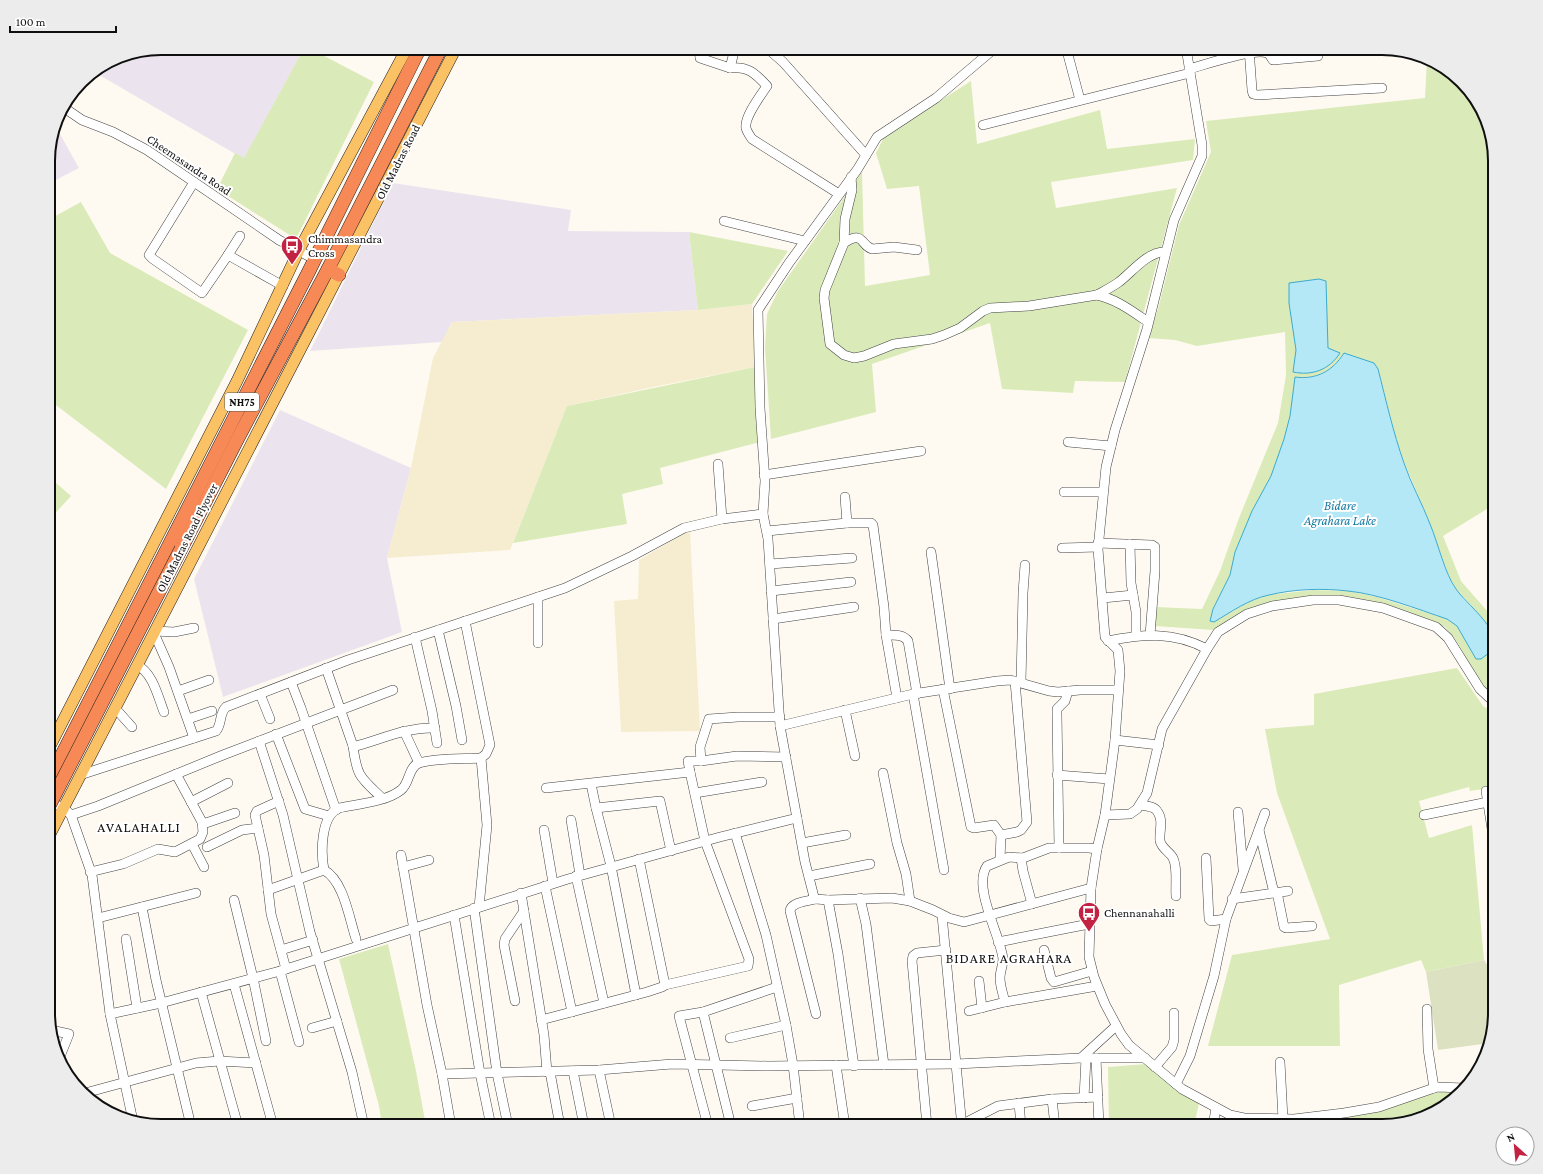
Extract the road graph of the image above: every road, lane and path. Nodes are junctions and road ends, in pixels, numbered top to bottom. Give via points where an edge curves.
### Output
1 (403, 55) edge
2 (416, 55) edge
3 (438, 55) edge
4 (452, 55) edge
5 (700, 55) edge
6 (733, 55) edge
7 (775, 55) edge
8 (987, 55) edge
9 (1068, 55) edge
10 (1187, 55) edge
11 (1236, 55) edge
12 (1248, 55) edge
13 (1270, 55) edge
14 (1318, 56) dead end
15 (730, 68) junction
16 (1190, 71) junction
17 (1382, 88) dead end
18 (1080, 100) junction
19 (68, 110) edge
20 (983, 125) dead end
21 (866, 155) junction
22 (851, 177) junction
23 (194, 182) junction
24 (839, 194) junction
25 (724, 221) dead end
26 (240, 236) dead end
27 (805, 241) junction
28 (844, 243) junction
29 (299, 250) junction
30 (917, 250) dead end
31 (1165, 252) junction
32 (228, 255) junction
33 (314, 259) junction
34 (333, 272) junction
35 (283, 286) junction
36 (1096, 295) junction
37 (1148, 322) junction
38 (1068, 442) dead end
39 (1111, 446) junction
40 (921, 451) dead end
41 (718, 464) dead end
42 (764, 475) junction
43 (1064, 492) dead end
44 (1103, 492) junction
45 (845, 497) dead end
46 (763, 514) junction
47 (722, 519) junction
48 (846, 523) junction
49 (767, 531) junction
50 (1130, 544) junction
51 (1098, 545) junction
52 (175, 546) junction
53 (1062, 548) dead end
54 (931, 552) dead end
55 (852, 558) dead end
56 (770, 564) junction
57 (1025, 565) dead end
58 (851, 582) dead end
59 (771, 591) junction
60 (1133, 595) junction
61 (538, 597) junction
62 (1103, 598) junction
63 (854, 607) dead end
64 (773, 619) junction
65 (465, 621) junction
66 (194, 628) dead end
67 (438, 630) junction
68 (155, 632) junction
69 (1150, 634) junction
70 (886, 635) junction
71 (1136, 635) junction
72 (415, 638) junction
73 (1108, 641) junction
74 (538, 643) dead end
75 (1207, 649) junction
76 (137, 665) junction
77 (326, 668) junction
78 (209, 680) dead end
79 (291, 682) junction
80 (1018, 682) junction
81 (946, 689) junction
82 (178, 690) junction
83 (394, 690) dead end
84 (1118, 690) junction
85 (1068, 691) junction
86 (260, 694) junction
87 (915, 694) junction
88 (1488, 696) edge
89 (897, 698) junction
90 (115, 708) junction
91 (845, 710) junction
92 (212, 711) dead end
93 (341, 711) junction
94 (164, 712) dead end
95 (188, 719) junction
96 (270, 719) dead end
97 (780, 721) junction
98 (306, 723) junction
99 (132, 727) dead end
100 (435, 728) junction
101 (404, 731) junction
102 (276, 734) junction
103 (55, 736) edge
104 (194, 738) junction
105 (462, 740) dead end
106 (1115, 740) junction
107 (259, 741) junction
108 (437, 743) dead end
109 (1158, 745) junction
110 (353, 746) junction
111 (855, 756) dead end
112 (786, 757) junction
113 (481, 758) junction
114 (701, 761) junction
115 (419, 763) junction
116 (55, 769) edge
117 (690, 772) junction
118 (883, 773) dead end
119 (176, 774) junction
120 (80, 775) junction
121 (1057, 775) junction
122 (1109, 779) junction
123 (762, 782) dead end
124 (228, 783) dead end
125 (591, 784) junction
126 (546, 788) dead end
127 (1486, 791) dead end
128 (695, 793) junction
129 (55, 794) edge
130 (382, 798) junction
131 (279, 801) junction
132 (191, 802) junction
133 (1488, 802) joint
134 (55, 805) edge
135 (1140, 805) junction
136 (596, 808) junction
137 (67, 812) junction
138 (1238, 812) dead end
139 (235, 813) dead end
140 (332, 813) junction
141 (1265, 813) dead end
142 (1424, 814) dead end
143 (1105, 815) junction
144 (797, 818) junction
145 (571, 820) dead end
146 (202, 822) junction
147 (55, 828) edge
148 (258, 828) junction
149 (544, 830) dead end
150 (1258, 830) junction
151 (735, 833) junction
152 (846, 835) dead end
153 (1001, 835) junction
154 (705, 841) junction
155 (802, 842) junction
156 (192, 844) junction
157 (207, 847) dead end
158 (1059, 848) junction
159 (1097, 849) junction
160 (671, 851) junction
161 (401, 855) dead end
162 (1020, 858) junction
163 (1206, 858) dead end
164 (639, 859) junction
165 (429, 860) dead end
166 (1000, 860) junction
167 (870, 864) dead end
168 (611, 866) junction
169 (204, 867) dead end
170 (403, 867) junction
171 (324, 870) junction
172 (944, 870) dead end
173 (90, 872) junction
174 (1243, 872) junction
175 (578, 876) junction
176 (809, 876) junction
177 (297, 879) junction
178 (549, 885) junction
179 (1091, 888) junction
180 (268, 890) junction
181 (1288, 891) dead end
182 (196, 893) dead end
183 (522, 893) junction
184 (1275, 893) junction
185 (1176, 896) dead end
186 (860, 898) junction
187 (816, 899) junction
188 (1232, 899) junction
189 (234, 900) dead end
190 (828, 900) junction
191 (910, 901) junction
192 (1032, 904) junction
193 (142, 908) junction
194 (477, 908) junction
195 (524, 911) junction
196 (454, 915) junction
197 (942, 915) junction
198 (989, 915) junction
199 (98, 918) junction
200 (1226, 919) junction
201 (1089, 924) junction
202 (1312, 926) dead end
203 (414, 928) junction
204 (126, 939) dead end
205 (356, 939) dead end
206 (313, 940) junction
207 (998, 942) junction
208 (281, 950) junction
209 (946, 950) junction
210 (1044, 950) dead end
211 (319, 959) junction
212 (283, 970) junction
213 (1092, 971) junction
214 (254, 978) junction
215 (979, 981) dead end
216 (234, 984) junction
217 (665, 985) junction
218 (1097, 986) junction
219 (777, 987) junction
220 (201, 992) junction
221 (636, 995) junction
222 (515, 1001) dead end
223 (1005, 1002) junction
224 (161, 1003) junction
225 (604, 1003) junction
226 (137, 1008) junction
227 (982, 1008) junction
228 (1427, 1009) dead end
229 (969, 1011) dead end
230 (572, 1012) junction
231 (703, 1012) junction
232 (1174, 1013) dead end
233 (110, 1014) junction
234 (816, 1014) dead end
235 (541, 1020) junction
236 (337, 1021) junction
237 (786, 1025) junction
238 (1116, 1026) junction
239 (312, 1028) dead end
240 (57, 1031) edge
241 (730, 1038) dead end
242 (266, 1041) dead end
243 (299, 1042) dead end
244 (62, 1051) edge
245 (1083, 1058) junction
246 (1096, 1058) junction
247 (1145, 1058) junction
248 (220, 1062) junction
249 (1280, 1062) dead end
250 (256, 1063) junction
251 (692, 1064) junction
252 (922, 1064) junction
253 (956, 1064) junction
254 (793, 1065) junction
255 (884, 1065) junction
256 (717, 1066) junction
257 (836, 1066) junction
258 (854, 1066) junction
259 (1155, 1067) junction
260 (177, 1068) junction
261 (599, 1070) junction
262 (573, 1071) junction
263 (497, 1072) junction
264 (548, 1072) junction
265 (480, 1073) junction
266 (442, 1074) junction
267 (124, 1083) junction
268 (1176, 1084) junction
269 (1434, 1088) junction
270 (1457, 1088) edge
271 (90, 1092) edge
272 (797, 1098) junction
273 (1084, 1098) junction
274 (1098, 1098) junction
275 (1052, 1099) junction
276 (1019, 1103) junction
277 (752, 1106) dead end
278 (1216, 1108) junction
279 (131, 1114) edge
280 (189, 1119) edge
281 (236, 1119) edge
282 (271, 1119) edge
283 (362, 1119) edge
284 (450, 1119) edge
285 (490, 1119) edge
286 (507, 1119) edge
287 (558, 1119) edge
288 (583, 1119) edge
289 (610, 1119) edge
290 (706, 1119) edge
291 (729, 1119) edge
292 (799, 1119) edge
293 (843, 1119) edge
294 (926, 1119) edge
295 (960, 1119) edge
296 (979, 1119) edge
297 (1020, 1119) edge
298 (1054, 1119) edge
299 (1099, 1119) edge
300 (1214, 1119) edge
301 (1256, 1119) edge
302 (1279, 1119) edge
303 (1294, 1119) edge

1 - 29 main road
2 - 33 highway, NH75
3 - 34 highway, Old Madras Road / NH75
4 - 34 main road, Old Madras Road via 365,227
5 - 15 street via 700,58
6 - 15 street
7 - 21 street
8 - 21 street via 936,98 877,137
9 - 18 street
10 - 16 street
11 - 16 street
12 - 17 street via 1252,90 1253,94 1257,95
13 - 14 street via 1273,60
15 - 24 street via 749,70 767,86 749,115 746,126 752,139
16 - 18 street
16 - 31 street via 1202,156 1174,220
18 - 20 street
19 - 23 street, Cheemasandra Road via 82,120 113,132 147,150
21 - 22 street
22 - 24 street
22 - 28 street via 852,190 845,219
23 - 29 street, Cheemasandra Road
23 - 32 street via 149,255 202,293
24 - 27 street
25 - 27 street
26 - 32 street
27 - 42 street via 758,310
28 - 30 street via 859,238 872,249 894,247
28 - 36 street via 824,298 830,344 844,355 854,358 894,344 944,335 960,328 990,308 1030,306
29 - 33 street, Cheemasandra Road
29 - 35 main road
31 - 36 street via 1154,254 1117,284
31 - 37 street
32 - 35 street
33 - 52 highway, Old Madras Road Flyover / NH75
34 - 52 highway, Old Madras Road Flyover / NH75
34 - 68 main road via 324,307
35 - 103 main road via 216,423
36 - 37 street via 1123,305
37 - 39 street
38 - 39 street
39 - 44 street
40 - 42 street
41 - 47 street
42 - 46 street
43 - 44 street
44 - 51 street
45 - 48 street
46 - 47 street
46 - 49 street
47 - 61 street via 684,528 582,581
48 - 49 street
48 - 70 street via 871,523 874,527
49 - 56 street
50 - 51 street
50 - 60 street
50 - 69 street via 1155,547
51 - 53 street
51 - 62 street
52 - 116 highway, Old Madras Road Flyover / NH75
52 - 129 highway, Old Madras Road Flyover / NH75, bridge
54 - 81 street
55 - 56 street
56 - 59 street
57 - 80 street
58 - 59 street
59 - 64 street
60 - 62 street
60 - 71 street
61 - 65 street
61 - 74 street
62 - 73 street via 1105,634
63 - 64 street
64 - 97 street
65 - 67 street
65 - 113 street via 490,745
66 - 68 street
67 - 72 street
67 - 105 street
68 - 76 main road
68 - 82 street
69 - 71 street
69 - 75 street via 1191,641
70 - 87 street via 905,637 908,641
70 - 89 street
71 - 73 street
72 - 77 street
72 - 100 street
73 - 84 street via 1119,654
75 - 88 street via 1218,632 1247,614 1272,606 1313,600 1339,600 1376,607 1436,627 1448,638 1480,689
75 - 109 street via 1168,717
76 - 90 main road
76 - 94 street via 144,668 148,674
77 - 79 street
77 - 93 street
78 - 82 street
79 - 86 street
79 - 98 street
80 - 81 street via 997,681
80 - 85 street via 1049,691
80 - 153 street via 1027,822 1021,830
81 - 87 street
81 - 153 street via 971,827 994,825
82 - 95 street
83 - 93 street
84 - 85 street
84 - 106 street
85 - 121 street via 1065,701 1057,709
86 - 96 street
86 - 104 street via 224,708 217,730
87 - 89 street
87 - 172 street
89 - 91 street
90 - 99 street
90 - 120 main road
91 - 97 street
91 - 111 street
92 - 95 street
93 - 98 street
93 - 110 street
95 - 104 street
97 - 112 street
97 - 114 street via 738,717 709,719 700,748
98 - 102 street
98 - 140 street
100 - 101 street
100 - 108 street
101 - 110 street
101 - 115 street
102 - 107 street
102 - 140 street via 305,809
104 - 120 street
106 - 109 street
106 - 122 street
107 - 119 street
107 - 131 street
109 - 135 street via 1147,793
110 - 130 street via 358,772
112 - 114 street via 737,756
112 - 144 street
113 - 115 street
113 - 194 street via 488,825
114 - 117 street via 688,761
115 - 130 street via 411,770 403,789 392,796
117 - 125 street
117 - 128 street
118 - 191 street
119 - 132 street
119 - 137 street via 98,806
120 - 137 main road
121 - 122 street
121 - 158 street
122 - 143 street
123 - 128 street
124 - 132 street
125 - 126 street
125 - 136 street
127 - 133 street
128 - 154 street
130 - 140 street
131 - 148 street via 256,811
131 - 177 street
132 - 146 street
133 - 142 street
134 - 137 street
135 - 143 street via 1130,814
135 - 185 street via 1158,811 1161,819 1160,840 1174,865
136 - 160 street via 660,801
136 - 168 street
137 - 147 main road
137 - 173 street
138 - 174 street
139 - 146 street via 206,823
140 - 171 street via 322,841
141 - 150 street
143 - 159 street
144 - 151 street
144 - 155 street
145 - 175 street
146 - 156 street via 202,836
148 - 157 street via 242,830
148 - 180 street
149 - 178 street
150 - 174 street
150 - 184 street
151 - 154 street
151 - 219 street via 766,935
152 - 155 street
153 - 166 street
154 - 160 street
154 - 217 street via 749,963 748,966
155 - 176 street
156 - 169 street
156 - 173 street via 175,852 158,849 123,864
158 - 159 street
158 - 162 street via 1049,848
159 - 179 street
160 - 164 street
161 - 170 street
162 - 166 street via 1008,857
162 - 192 street
163 - 200 street via 1209,919
164 - 168 street
164 - 217 street
165 - 170 street
166 - 198 street via 986,866 984,872 983,888
167 - 176 street
168 - 175 street
168 - 221 street
170 - 203 street
171 - 177 street
171 - 205 street via 341,890
173 - 199 street
174 - 188 street
175 - 178 street
175 - 225 street
176 - 187 street
177 - 180 street
177 - 206 street
178 - 183 street
178 - 230 street
179 - 192 street
179 - 201 street
180 - 208 street via 271,914
181 - 184 street
182 - 193 street
183 - 194 street
183 - 195 street
184 - 188 street
184 - 202 street via 1284,927
186 - 190 street
186 - 191 street
186 - 255 street via 866,924
187 - 190 street
187 - 234 street via 793,905 790,911
188 - 200 street
189 - 214 street
190 - 258 street
191 - 197 street
192 - 198 street
193 - 199 street
193 - 224 street
194 - 196 street
194 - 263 street
195 - 222 street via 505,939 504,945
195 - 235 street
196 - 203 street
196 - 265 street
197 - 198 street via 964,922
197 - 209 street
198 - 207 street
199 - 233 street
200 - 268 street via 1214,976 1190,1056
201 - 207 street
201 - 213 street via 1089,957
203 - 211 street
203 - 266 street
204 - 226 street
206 - 208 street
206 - 211 street
207 - 223 street via 1003,958 1000,979
208 - 212 street
209 - 252 street via 917,953 913,956
209 - 253 street
210 - 213 street via 1054,982
211 - 212 street
211 - 236 street
212 - 214 street
212 - 243 street
213 - 218 street
214 - 216 street
214 - 242 street
215 - 227 street
216 - 220 street
216 - 250 street
217 - 221 street
218 - 223 street
218 - 238 street
219 - 231 street
219 - 237 street
220 - 224 street
220 - 248 street
221 - 225 street
223 - 227 street
224 - 226 street
224 - 260 street
225 - 230 street
226 - 233 street
227 - 229 street
228 - 269 street via 1428,1049
230 - 235 street
231 - 251 street via 679,1016
231 - 256 street
232 - 259 street via 1172,1047
233 - 267 street
235 - 264 street
236 - 239 street
236 - 283 street
237 - 241 street
237 - 254 street
238 - 245 street
238 - 247 street via 1129,1045
240 - 244 street via 69,1034
245 - 246 street
245 - 253 street
245 - 273 street
246 - 247 street
246 - 274 street
247 - 259 street
248 - 250 street
248 - 260 street via 196,1063
248 - 281 street
249 - 302 street
250 - 282 street
251 - 256 street
251 - 261 street
251 - 290 street
252 - 253 street
252 - 255 street
252 - 294 street
253 - 295 street
254 - 256 street
254 - 257 street
254 - 272 street
255 - 258 street
256 - 291 street
257 - 258 street
257 - 293 street
259 - 268 street
260 - 267 street
260 - 280 street
261 - 262 street
261 - 289 street
262 - 264 street
262 - 288 street
263 - 264 street
263 - 265 street
263 - 286 street
264 - 287 street
265 - 266 street
265 - 285 street
266 - 284 street
267 - 271 street
267 - 279 street
268 - 278 street
269 - 270 street
269 - 303 street via 1379,1107
272 - 277 street
272 - 292 street
273 - 274 street
273 - 275 street
274 - 299 street
275 - 276 street
275 - 298 street
276 - 296 street via 998,1106
276 - 297 street
278 - 300 street
278 - 301 street via 1230,1115

